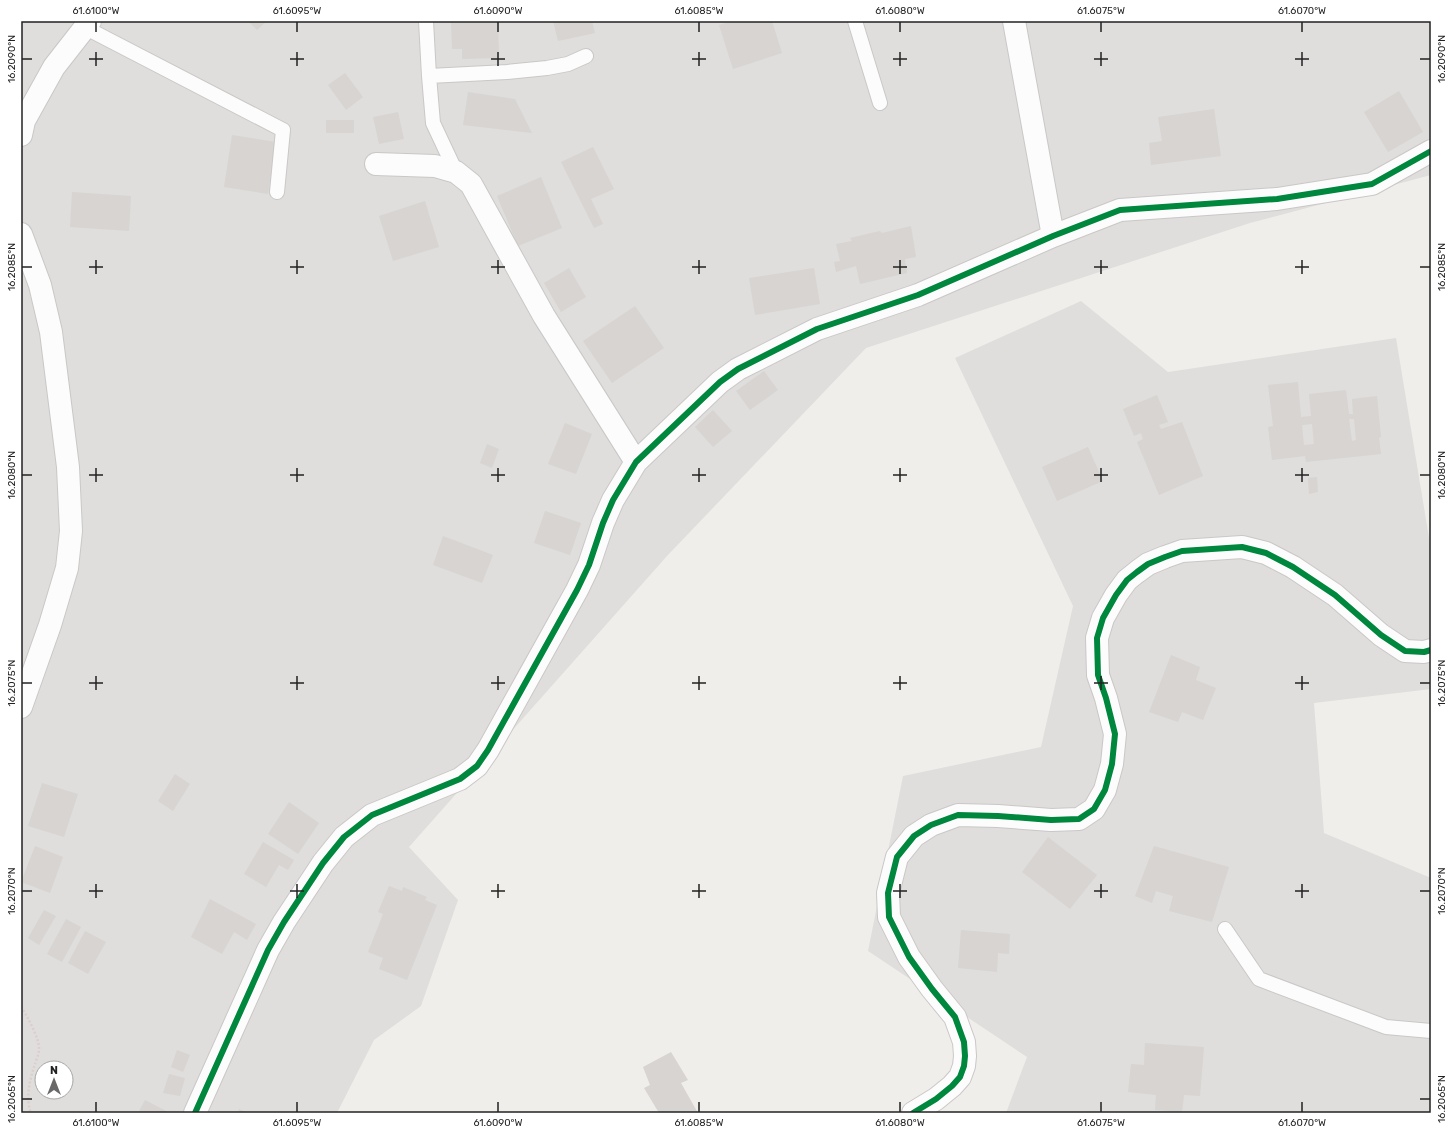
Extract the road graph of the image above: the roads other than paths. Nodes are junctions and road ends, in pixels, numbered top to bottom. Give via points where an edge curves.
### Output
1 (426, 21) edge
2 (855, 21) edge
3 (1014, 21) edge
4 (88, 25) edge
5 (586, 56) dead end
6 (429, 76) junction
7 (880, 103) dead end
8 (21, 135) edge
9 (1431, 151) edge
10 (376, 164) dead end
11 (456, 172) junction
12 (277, 192) dead end
13 (21, 234) edge
14 (1053, 236) junction
15 (636, 462) junction
16 (1431, 650) edge
17 (21, 707) edge
18 (1225, 929) dead end
19 (1431, 1031) edge
20 (195, 1113) edge
21 (913, 1113) edge

1 - 6 lane
2 - 7 lane
3 - 14 street
4 - 8 street via 54,67 24,121
4 - 12 lane via 284,130
5 - 6 lane via 568,64 547,68
6 - 11 lane via 433,123
9 - 14 street via 1372,184 1277,199 1120,210
10 - 11 street via 435,166
11 - 15 street via 471,184 544,316
13 - 17 street via 40,285 51,332 68,467 71,530 67,568
14 - 15 street via 918,295 817,329 738,369 710,391
15 - 20 street via 613,500 577,590 488,750 477,766 460,779 372,815 344,837 323,863 268,950
16 - 21 street via 1405,651 1381,635 1335,595 1293,567 1266,553 1242,547 1182,551 1148,564 1127,580 1103,618 1097,638 1098,675 1115,734 1112,764 1105,790 1094,809 1079,819 958,815 931,825 914,836 897,857 888,892 889,917 909,957 955,1017 964,1042 965,1056 960,1077 952,1086
18 - 19 lane via 1259,980 1386,1027

